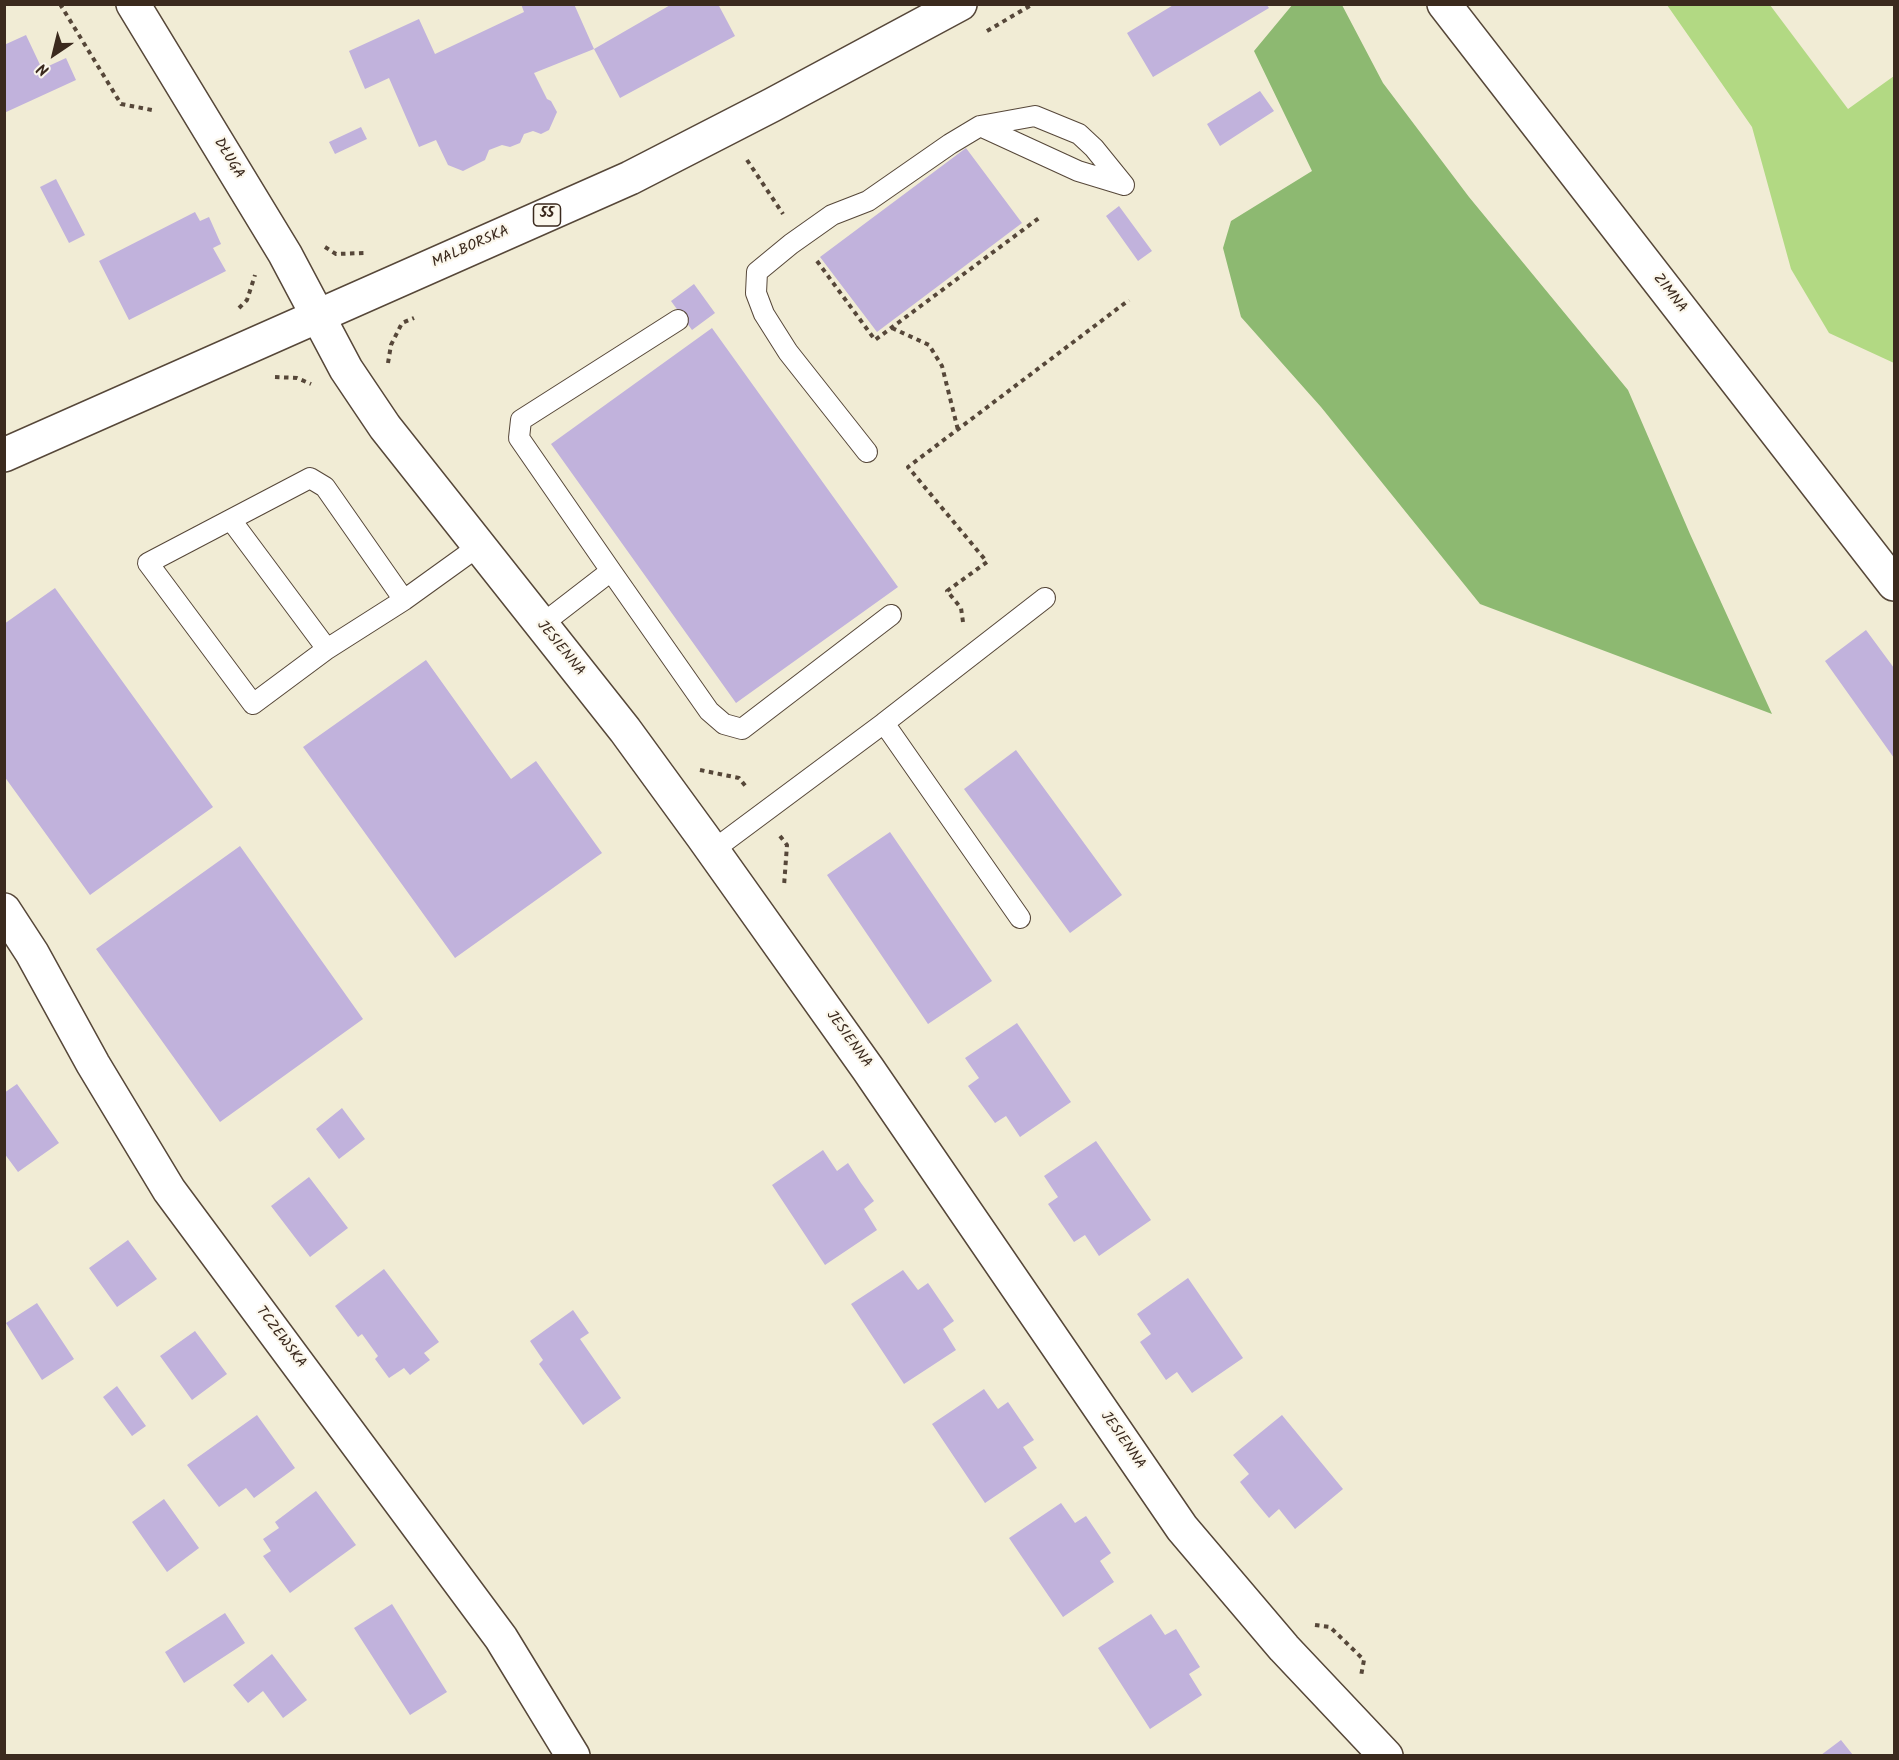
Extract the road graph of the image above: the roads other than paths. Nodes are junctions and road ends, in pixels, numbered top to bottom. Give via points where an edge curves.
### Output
1 (133, 4) edge
2 (960, 4) edge
3 (1444, 4) edge
4 (980, 126) junction
5 (319, 316) junction
6 (678, 320) dead end
7 (867, 452) dead end
8 (4, 455) edge
9 (231, 520) junction
10 (479, 546) junction
11 (611, 571) junction
12 (1894, 584) edge
13 (1045, 598) dead end
14 (404, 600) junction
15 (891, 615) dead end
16 (541, 625) junction
17 (327, 649) junction
18 (884, 723) junction
19 (712, 851) junction
20 (4, 910) edge
21 (1020, 918) dead end
22 (573, 1755) edge
23 (1386, 1755) edge

1 - 5 street, DŁUGA
2 - 5 street, MALBORSKA / 55 via 630,178
3 - 12 street, ZIMNA
4 - 4 lane via 1077,171 1124,185 1079,134 1035,116
4 - 7 lane via 868,201 832,215 758,272 756,293 764,314 788,352
5 - 8 street, MALBORSKA / 55
5 - 10 street, JESIENNA via 346,369 385,427
6 - 11 lane via 521,420 519,438
9 - 14 lane via 310,478 325,487
9 - 17 lane
9 - 17 lane via 148,563 253,704
10 - 14 lane
10 - 16 street, JESIENNA
11 - 15 lane via 709,711 724,724 742,729
11 - 16 lane
13 - 18 lane
14 - 17 lane
16 - 19 street, JESIENNA via 625,730
18 - 19 lane
18 - 21 lane
19 - 23 street, JESIENNA via 868,1069 1182,1528 1284,1648
20 - 22 street, TCZEWSKA via 169,1190 501,1638

